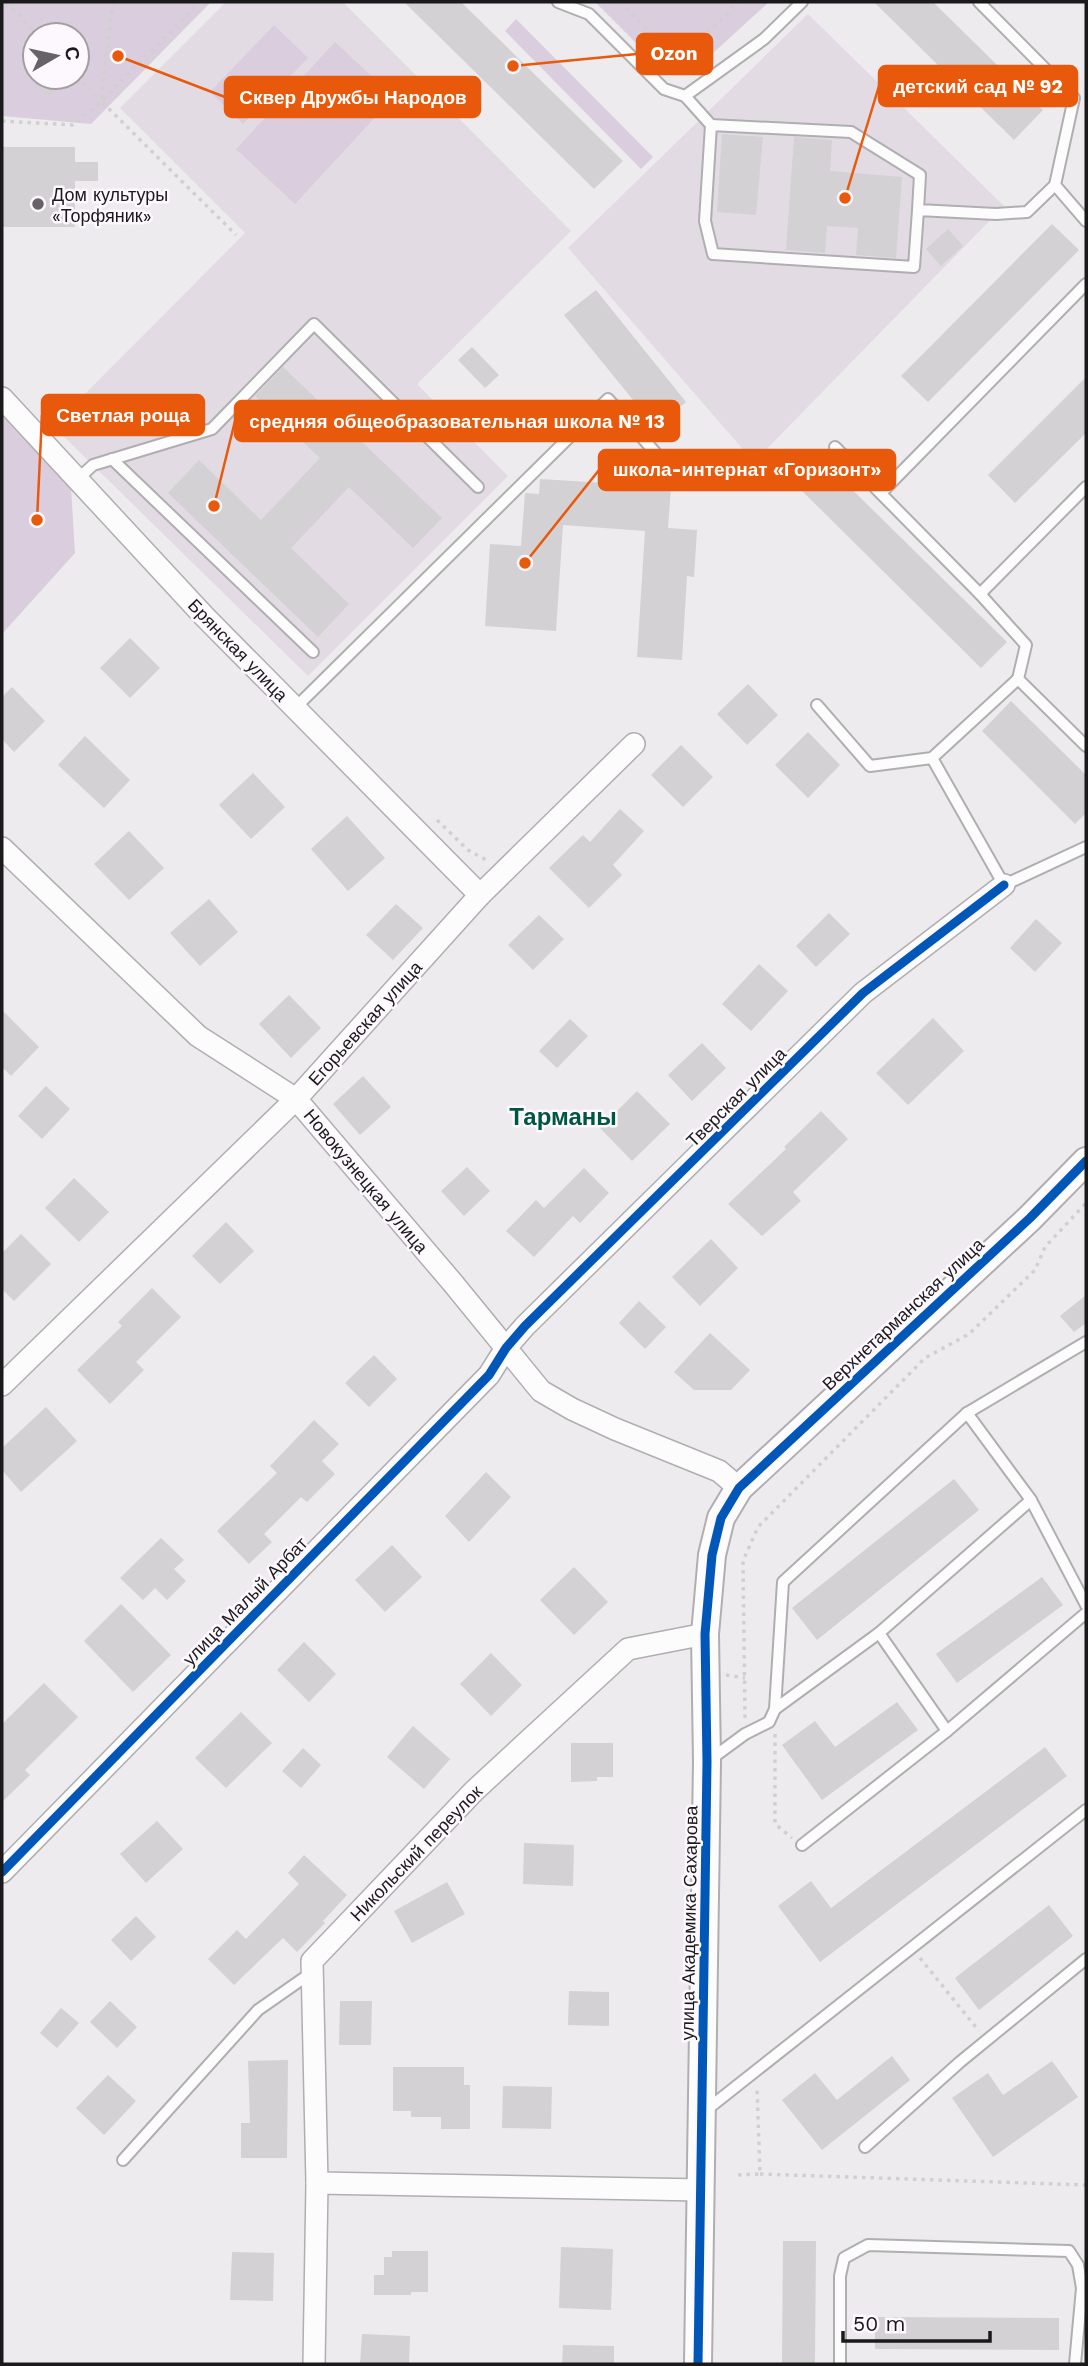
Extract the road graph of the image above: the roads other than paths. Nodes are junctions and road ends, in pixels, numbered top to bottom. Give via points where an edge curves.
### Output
1 (558, 2) edge
2 (802, 2) edge
3 (979, 2) edge
4 (685, 96) junction
5 (711, 125) junction
6 (1055, 185) junction
7 (918, 210) junction
8 (1086, 221) edge
9 (1086, 284) edge
10 (2, 398) edge
11 (835, 447) dead end
12 (112, 459) junction
13 (78, 479) junction
14 (683, 484) dead end
15 (478, 487) dead end
16 (1086, 487) edge
17 (881, 493) junction
18 (980, 594) junction
19 (313, 652) dead end
20 (1018, 679) junction
21 (817, 705) dead end
22 (295, 708) junction
23 (634, 744) dead end
24 (1086, 746) edge
25 (932, 758) junction
26 (1086, 847) edge
27 (2, 848) edge
28 (1004, 885) junction
29 (480, 895) junction
30 (296, 1099) junction
31 (1086, 1161) edge
32 (1086, 1342) edge
33 (506, 1348) junction
34 (2, 1385) edge
35 (967, 1413) junction
36 (739, 1488) junction
37 (1031, 1500) junction
38 (1086, 1605) edge
39 (1086, 1613) edge
40 (879, 1633) junction
41 (705, 1634) junction
42 (775, 1709) junction
43 (947, 1731) junction
44 (707, 1762) junction
45 (1086, 1810) edge
46 (802, 1845) road end
47 (2, 1872) edge
48 (1086, 1959) edge
49 (311, 1973) junction
50 (703, 2113) junction
51 (865, 2147) dead end
52 (122, 2160) dead end
53 (317, 2183) junction
54 (702, 2190) junction
55 (314, 2364) edge
56 (698, 2364) edge
57 (840, 2364) edge
58 (1074, 2364) edge

1 - 4 lane via 589,14 664,89
2 - 4 lane via 764,39
3 - 6 lane via 1074,97
4 - 5 lane
5 - 7 lane via 850,132 920,175
5 - 7 lane via 705,221 713,254 914,267
6 - 7 lane via 1027,212
6 - 8 lane
9 - 17 lane
10 - 13 street, Брянская улица
11 - 17 lane
12 - 13 lane via 93,465
12 - 15 lane via 212,429 314,324
12 - 19 lane
13 - 22 street, Брянская улица
14 - 22 lane via 608,399
16 - 18 lane
17 - 18 lane
18 - 20 lane via 1026,645
20 - 24 lane
20 - 25 lane
21 - 25 lane via 870,766
22 - 29 street, Брянская улица
23 - 29 street, Егорьевская улица
25 - 28 lane
26 - 28 lane
27 - 30 street, Новокузнецкая улица via 198,1036
28 - 33 street, Тверская улица via 863,993
29 - 30 street, Егорьевская улица
30 - 33 street, Новокузнецкая улица
30 - 34 street, Егорьевская улица
31 - 36 street, Верхнетарманская улица via 1030,1219
32 - 35 lane
33 - 36 street, Новокузнецкая улица via 541,1391 615,1429 719,1471
33 - 47 street, улица Малый Арбат via 489,1375
35 - 37 lane
35 - 42 lane via 783,1581
36 - 41 street, улица Академика Сахарова via 721,1518 712,1555
37 - 38 lane
37 - 40 lane
39 - 43 lane
40 - 42 lane
40 - 43 lane
41 - 44 street, улица Академика Сахарова
41 - 49 street, Никольский переулок via 628,1648 474,1791 312,1961
42 - 44 lane via 769,1722
43 - 46 lane
44 - 50 street, улица Академика Сахарова
45 - 50 lane
48 - 51 lane
49 - 52 lane via 258,2010
49 - 53 street
50 - 54 street, улица Академика Сахарова
53 - 54 street
53 - 55 street
54 - 56 street, улица Академика Сахарова
57 - 58 lane via 844,2258 868,2245 1069,2251 1078,2265 1082,2288

